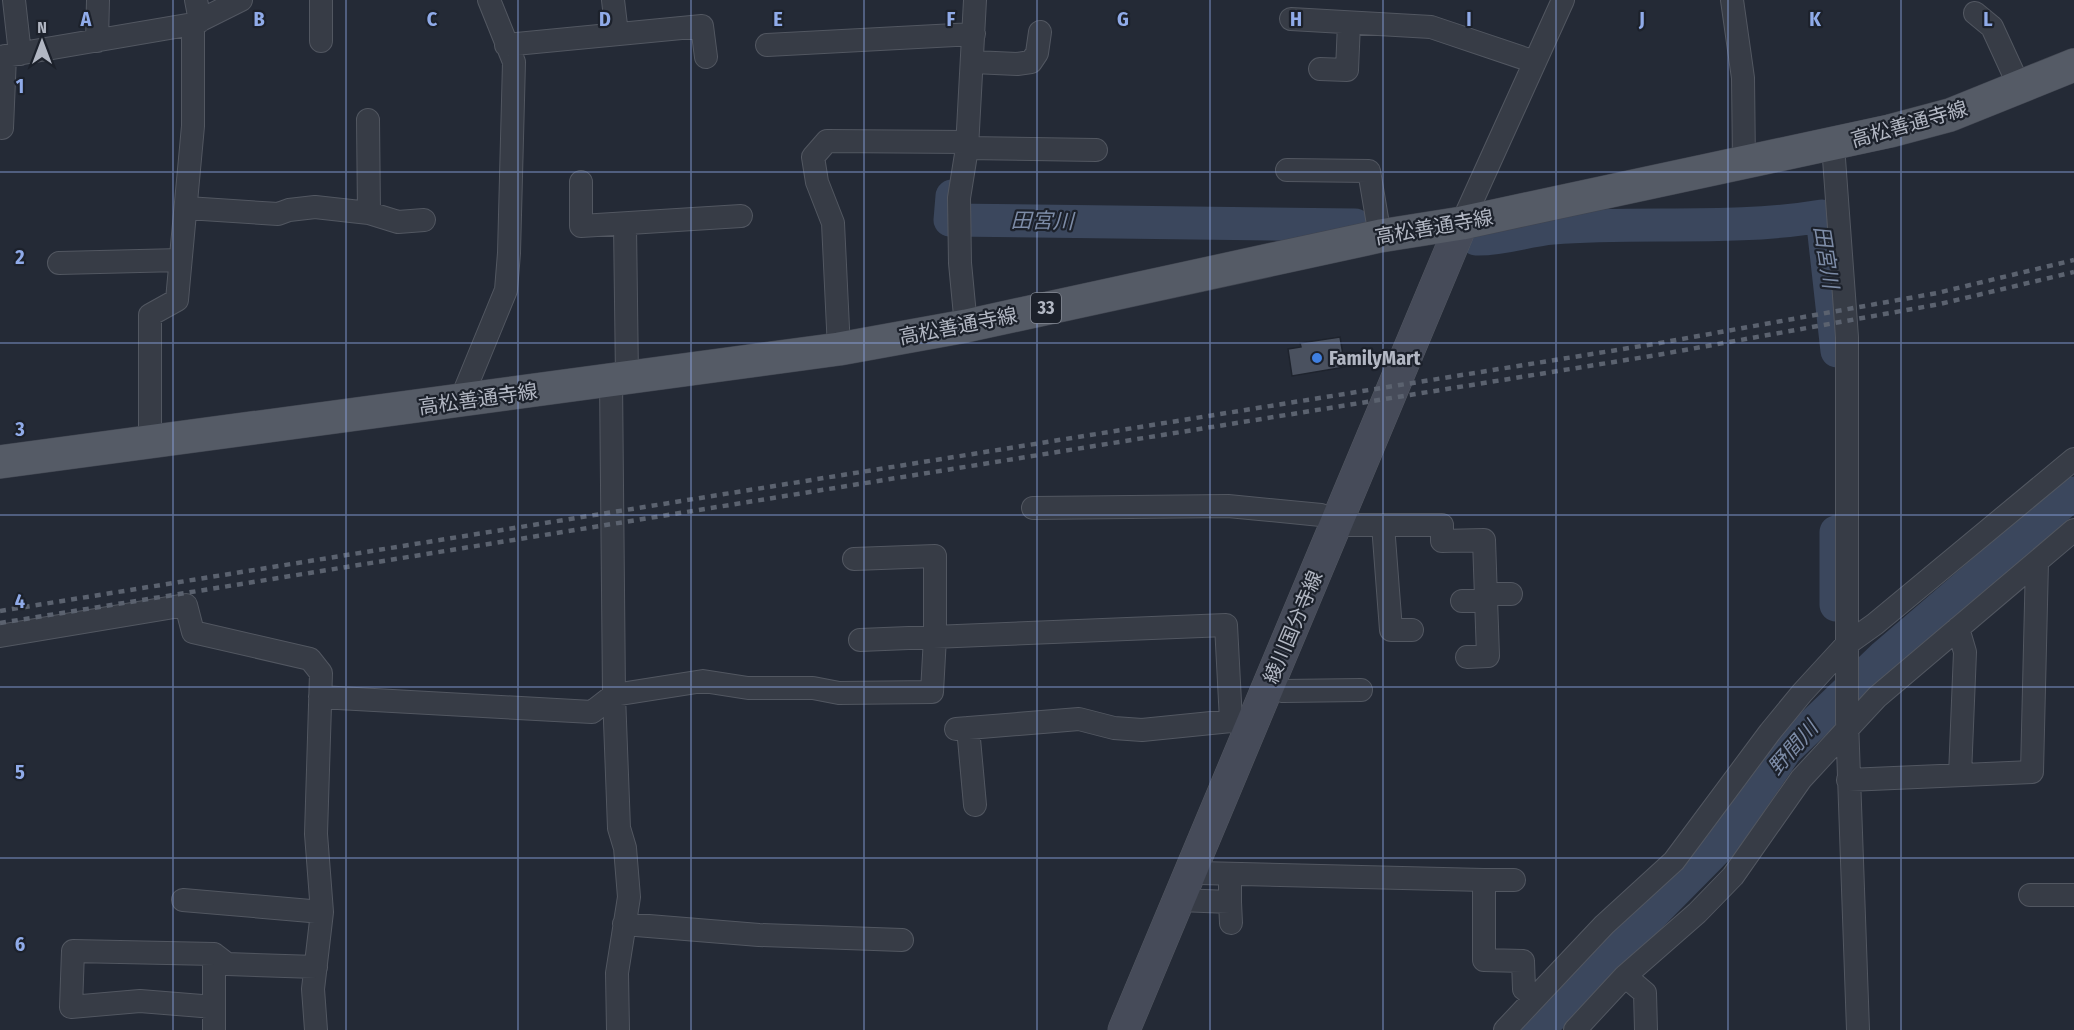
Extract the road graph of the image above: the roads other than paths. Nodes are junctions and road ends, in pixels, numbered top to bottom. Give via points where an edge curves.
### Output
1 (14, 0) edge
2 (98, 0) edge
3 (241, 0) edge
4 (321, 0) edge
5 (489, 0) edge
6 (614, 0) edge
7 (975, 0) edge
8 (1563, 0) edge
9 (1732, 0) edge
10 (1975, 13) dead end
11 (196, 15) edge
12 (1291, 19) dead end
13 (1349, 23) junction
14 (1040, 32) dead end
15 (618, 34) junction
16 (964, 35) junction
17 (97, 41) junction
18 (321, 41) dead end
19 (506, 45) junction
20 (767, 45) dead end
21 (8, 55) edge
22 (706, 57) dead end
23 (972, 62) junction
24 (1535, 62) junction
25 (2074, 64) edge
26 (1320, 69) dead end
27 (2020, 88) junction
28 (368, 120) dead end
29 (2, 128) dead end
30 (962, 144) junction
31 (1833, 145) junction
32 (1096, 150) dead end
33 (1744, 163) junction
34 (1287, 170) dead end
35 (581, 182) dead end
36 (187, 208) junction
37 (369, 213) junction
38 (741, 216) dead end
39 (424, 220) dead end
40 (1462, 223) junction
41 (625, 225) junction
42 (1380, 236) junction
43 (180, 260) junction
44 (59, 263) dead end
45 (966, 326) junction
46 (839, 349) junction
47 (619, 378) junction
48 (460, 402) junction
49 (150, 442) junction
50 (2074, 459) edge
51 (0, 462) edge
52 (1033, 507) dead end
53 (1338, 521) junction
54 (1383, 525) junction
55 (2074, 530) edge
56 (854, 559) dead end
57 (2037, 562) junction
58 (1511, 594) dead end
59 (1486, 597) junction
60 (1462, 601) dead end
61 (1958, 628) junction
62 (1412, 630) dead end
63 (0, 636) edge
64 (936, 637) junction
65 (860, 640) dead end
66 (1847, 649) junction
67 (1467, 657) dead end
68 (1268, 686) junction
69 (1360, 690) dead end
70 (614, 695) junction
71 (320, 697) junction
72 (1847, 724) junction
73 (1241, 725) junction
74 (1960, 775) junction
75 (1848, 780) junction
76 (975, 804) dead end
77 (1191, 870) junction
78 (1230, 874) junction
79 (1484, 880) junction
80 (1514, 880) dead end
81 (2030, 895) dead end
82 (2074, 895) edge
83 (183, 900) dead end
84 (1179, 900) junction
85 (322, 912) junction
86 (624, 924) junction
87 (902, 940) dead end
88 (214, 954) junction
89 (316, 967) junction
90 (1625, 976) junction
91 (1534, 997) junction
92 (214, 1007) junction
93 (1576, 1029) edge
94 (214, 1030) edge
95 (316, 1030) edge
96 (618, 1030) edge
97 (1124, 1030) edge
98 (1505, 1030) edge
99 (1646, 1030) edge
100 (1858, 1030) edge

1 - 21 street
2 - 17 street
3 - 11 street
4 - 18 street
5 - 19 street
6 - 15 street
7 - 16 street
8 - 24 street
9 - 33 street via 1743,78
10 - 27 street via 1992,27
11 - 17 street
11 - 36 street via 194,126
12 - 13 street
13 - 24 street via 1431,17
13 - 26 street via 1347,70
14 - 23 street via 1037,53 1031,62
15 - 19 street
15 - 22 street via 702,26
16 - 20 street
16 - 23 street
17 - 21 street
19 - 48 street via 513,62 515,88 506,290
21 - 29 street
23 - 30 street
24 - 40 street
25 - 27 main road, 高松善通寺線 / 33
27 - 31 main road, 高松善通寺線 / 33 via 1950,115
28 - 37 street
30 - 32 street
30 - 45 street via 960,263
30 - 46 street via 827,141 813,157 817,182 833,223
31 - 33 main road, 高松善通寺線 / 33
31 - 66 street via 1847,337
33 - 40 main road, 高松善通寺線 / 33
34 - 42 street via 1369,171
35 - 41 street via 581,226
36 - 37 street via 278,214 289,201
36 - 43 street
37 - 39 street via 398,222
38 - 41 street
40 - 42 main road, 高松善通寺線 / 33
40 - 53 main road, 綾川国分寺線
41 - 47 street
42 - 45 main road, 高松善通寺線 / 33
43 - 44 street
43 - 49 street via 177,300 150,315
45 - 46 main road, 高松善通寺線 / 33
46 - 47 main road, 高松善通寺線 / 33
47 - 48 main road, 高松善通寺線 / 33
47 - 70 street
48 - 49 main road, 高松善通寺線 / 33
49 - 51 main road, 高松善通寺線 / 33
50 - 66 street
52 - 53 street via 1228,506 1321,515
53 - 54 street via 1349,525
53 - 68 main road, 綾川国分寺線
54 - 59 street via 1442,525 1443,541 1484,540
54 - 62 street via 1391,630
55 - 57 street
56 - 64 street via 935,556
57 - 61 street
57 - 74 street via 2032,772
58 - 59 street
59 - 60 street
59 - 67 street via 1488,656
61 - 72 street
61 - 74 street via 1965,652
63 - 71 street via 186,605 193,632 310,659 321,673
64 - 65 street
64 - 70 street via 932,692 839,693 813,688 748,688 703,681
64 - 73 street via 1226,625
66 - 72 street
66 - 91 street via 1770,732 1674,861
68 - 69 street via 1283,691
68 - 73 main road, 綾川国分寺線
70 - 71 street via 592,712
70 - 86 street via 619,828 625,848 629,897
71 - 85 street via 316,834
72 - 75 street
72 - 90 street via 1801,779 1733,876
73 - 76 street via 1142,730 1079,719 962,729
73 - 77 main road, 綾川国分寺線
74 - 75 street
75 - 100 street
77 - 78 street
77 - 84 main road, 綾川国分寺線
78 - 79 street
78 - 84 street via 1230,913
79 - 80 street
79 - 91 street via 1484,960 1523,961 1524,989
81 - 82 street
83 - 85 street
84 - 97 main road, 綾川国分寺線
85 - 89 street
86 - 87 street via 759,935
86 - 96 street via 617,973
88 - 89 street via 227,964
88 - 92 street
88 - 92 street via 73,951 71,1007 140,1001
89 - 95 street
90 - 93 street
90 - 99 street via 1645,993
91 - 98 street
92 - 94 street

